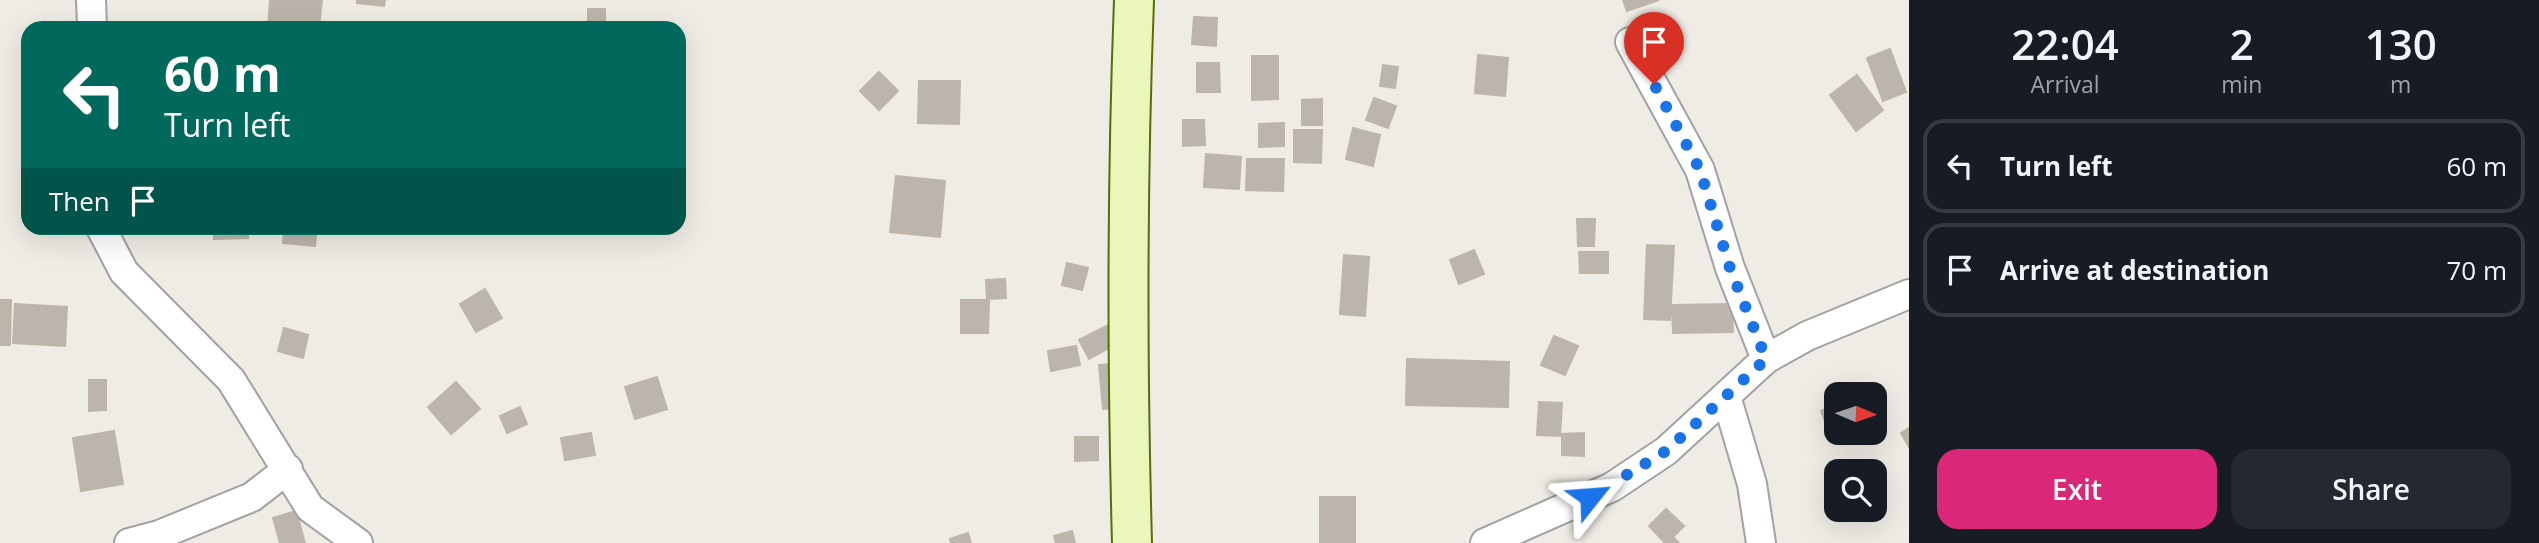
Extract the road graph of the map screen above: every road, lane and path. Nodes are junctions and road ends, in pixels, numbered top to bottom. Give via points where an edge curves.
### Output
1 (92, 0) edge
2 (1134, 0) edge
3 (92, 21) edge
4 (1630, 42) dead end
5 (105, 235) edge
6 (1909, 294) edge
7 (1766, 359) junction
8 (1726, 396) junction
9 (288, 469) junction
10 (129, 543) edge
11 (358, 543) edge
12 (1132, 543) edge
13 (1485, 543) edge
14 (1761, 543) edge

1 - 3 street
2 - 12 main road via 1129,127
4 - 7 street via 1700,170 1730,268
5 - 9 street via 124,272 231,380
6 - 7 street via 1807,336
7 - 8 street
8 - 13 street via 1666,451 1612,487
8 - 14 street via 1752,484
9 - 10 street via 251,497
9 - 11 street via 310,508

